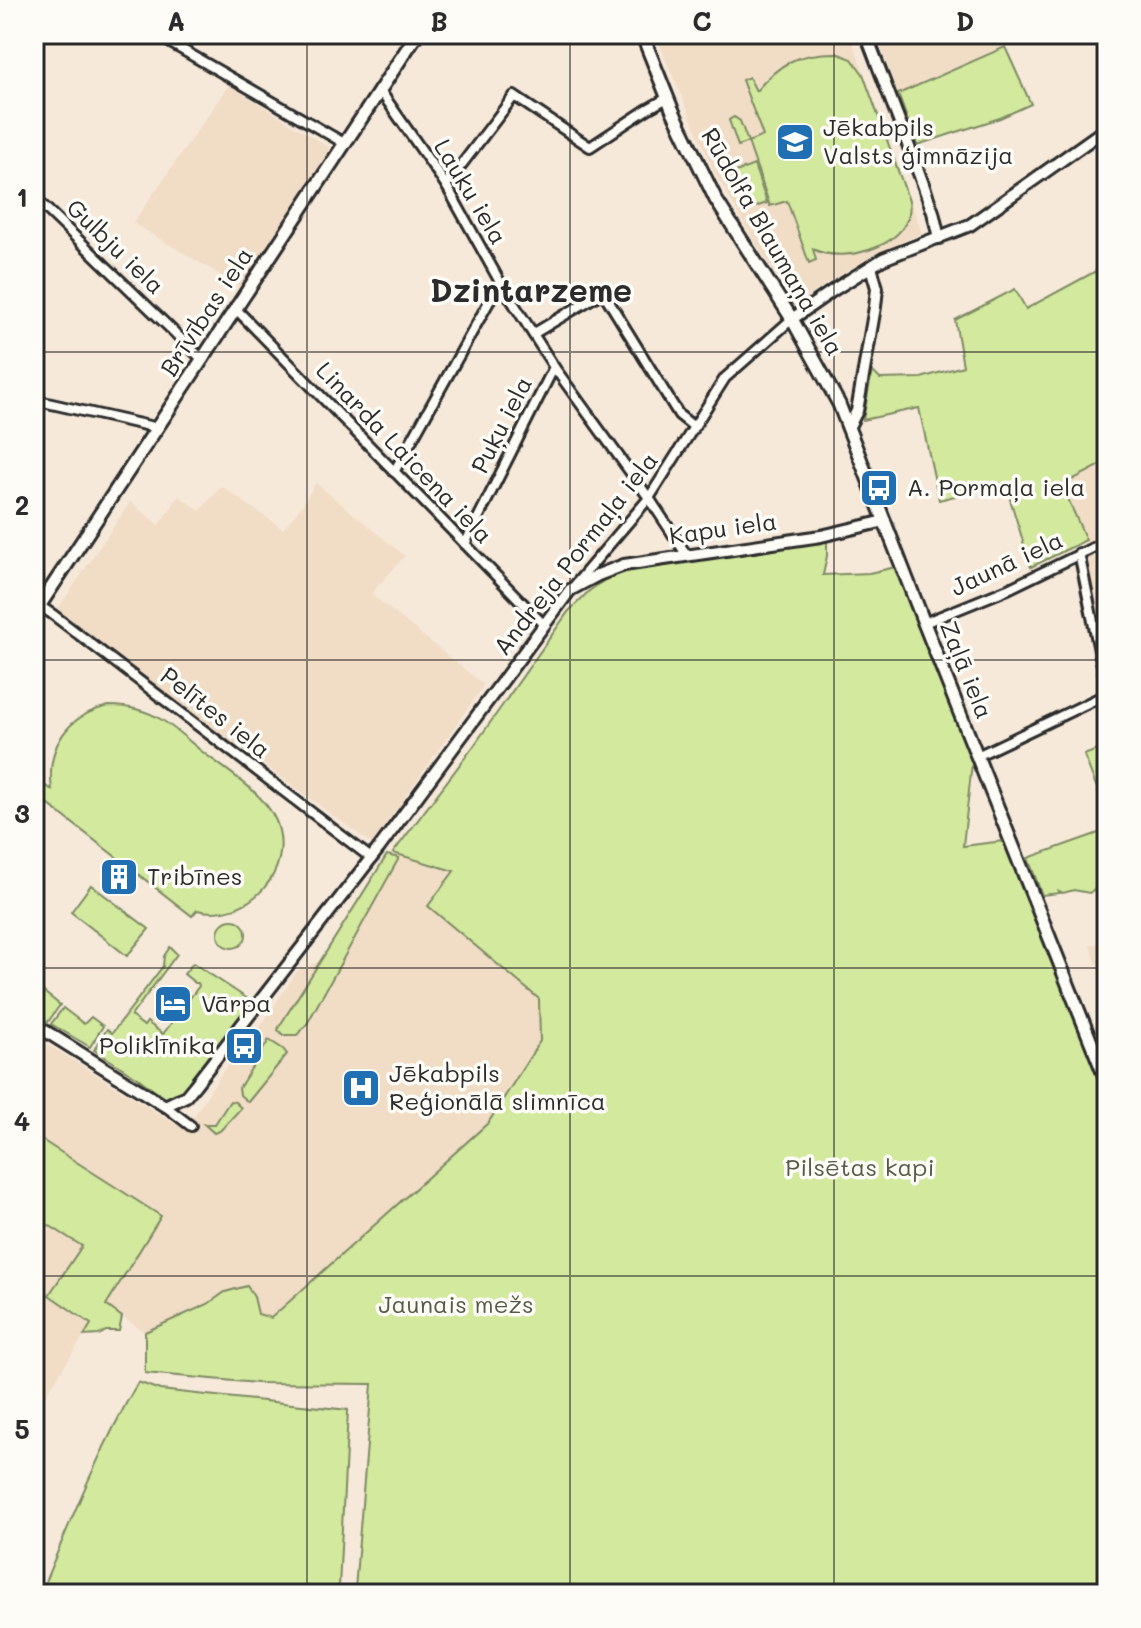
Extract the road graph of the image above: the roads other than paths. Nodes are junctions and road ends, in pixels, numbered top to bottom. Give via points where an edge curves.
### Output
1 (155, 34) edge
2 (417, 34) edge
3 (642, 34) edge
4 (866, 34) edge
5 (379, 89) junction
6 (667, 98) junction
7 (1107, 128) edge
8 (344, 143) junction
9 (446, 185) junction
10 (34, 197) edge
11 (939, 238) junction
12 (871, 267) junction
13 (500, 282) junction
14 (236, 309) junction
15 (792, 319) junction
16 (533, 334) junction
17 (203, 360) junction
18 (554, 367) junction
19 (34, 400) edge
20 (694, 427) junction
21 (158, 428) junction
22 (848, 428) junction
23 (394, 472) junction
24 (649, 498) junction
25 (885, 521) junction
26 (1107, 541) edge
27 (465, 544) junction
28 (1079, 553) junction
29 (686, 554) junction
30 (570, 590) junction
31 (36, 607) edge
32 (924, 623) junction
33 (544, 625) junction
34 (1107, 692) edge
35 (977, 756) junction
36 (371, 858) junction
37 (34, 1024) edge
38 (1107, 1082) edge
39 (165, 1106) junction
40 (191, 1126) dead end

1 - 8 street
2 - 5 main road, Brīvības iela
3 - 6 main road, Rūdolfa Blaumaņa iela
4 - 11 street
5 - 8 main road, Brīvības iela
5 - 9 street, Lauku iela
6 - 9 street via 590,147 514,96
6 - 15 main road, Rūdolfa Blaumaņa iela via 716,200
7 - 11 street, Andreja Pormaļa iela via 984,216
8 - 14 main road, Brīvības iela
9 - 13 street, Lauku iela
10 - 17 street, Gulbju iela
11 - 12 street, Andreja Pormaļa iela
12 - 15 street, Andreja Pormaļa iela
12 - 22 street via 877,296 857,411
13 - 16 street, Lauku iela
13 - 23 street
14 - 17 main road, Brīvības iela
14 - 23 street, Linarda Laicena iela
15 - 20 street, Andreja Pormaļa iela via 725,378
15 - 22 main road, Rūdolfa Blaumaņa iela
16 - 18 street, Lauku iela
16 - 20 street via 603,292 679,415
17 - 21 main road, Brīvības iela
18 - 24 street, Lauku iela
18 - 27 street, Puķu iela
19 - 21 street
20 - 24 street, Andreja Pormaļa iela
21 - 31 main road, Brīvības iela
22 - 25 main road, Zaļā iela
23 - 27 street, Linarda Laicena iela
24 - 29 street, Lauku iela
24 - 30 street, Andreja Pormaļa iela
25 - 29 street, Kapu iela via 821,536
25 - 32 main road, Zaļā iela
26 - 28 street, Jaunā iela
27 - 33 street, Linarda Laicena iela
28 - 32 street, Jaunā iela
28 - 34 street
29 - 30 street, Kapu iela via 624,565
30 - 33 street, Andreja Pormaļa iela
31 - 36 street, Pelītes iela
32 - 35 main road, Zaļā iela
33 - 36 street, Andreja Pormaļa iela
34 - 35 street
35 - 38 main road, Zaļā iela
36 - 39 street, Andreja Pormaļa iela via 186,1096
37 - 39 street
39 - 40 street

